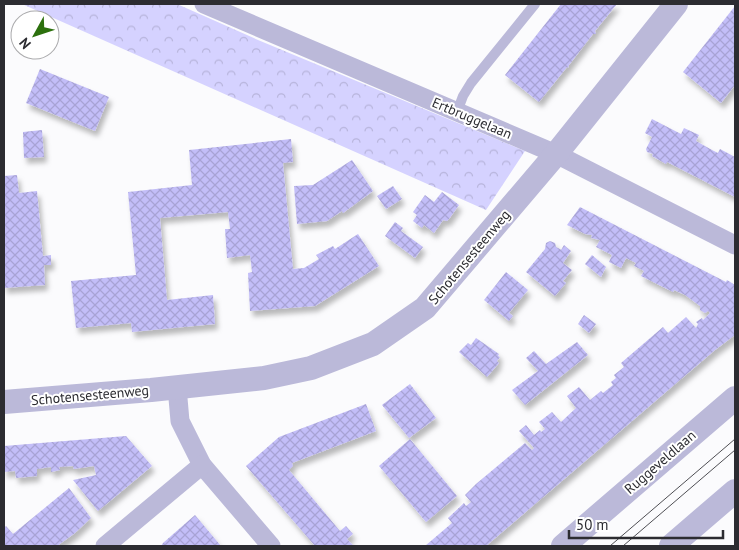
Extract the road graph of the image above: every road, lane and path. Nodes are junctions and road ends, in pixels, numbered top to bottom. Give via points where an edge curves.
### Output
1 (204, 4) edge
2 (535, 4) edge
3 (676, 4) edge
4 (457, 112) junction
5 (556, 154) junction
6 (735, 245) edge
7 (176, 387) junction
8 (735, 398) edge
9 (4, 402) edge
10 (202, 465) junction
11 (735, 491) edge
12 (105, 546) edge
13 (271, 546) edge
14 (563, 546) edge
15 (671, 546) edge

1 - 4 street, Ertbruggelaan
2 - 4 lane via 471,82
3 - 5 street, Schotensesteenweg
4 - 5 street, Ertbruggelaan
5 - 6 street, Ertbruggelaan
5 - 7 street, Schotensesteenweg via 425,308 373,344 312,368 264,378
7 - 9 street, Schotensesteenweg
7 - 10 street via 180,421
8 - 14 street, Ruggeveldlaan
10 - 12 street
10 - 13 street
11 - 15 street

